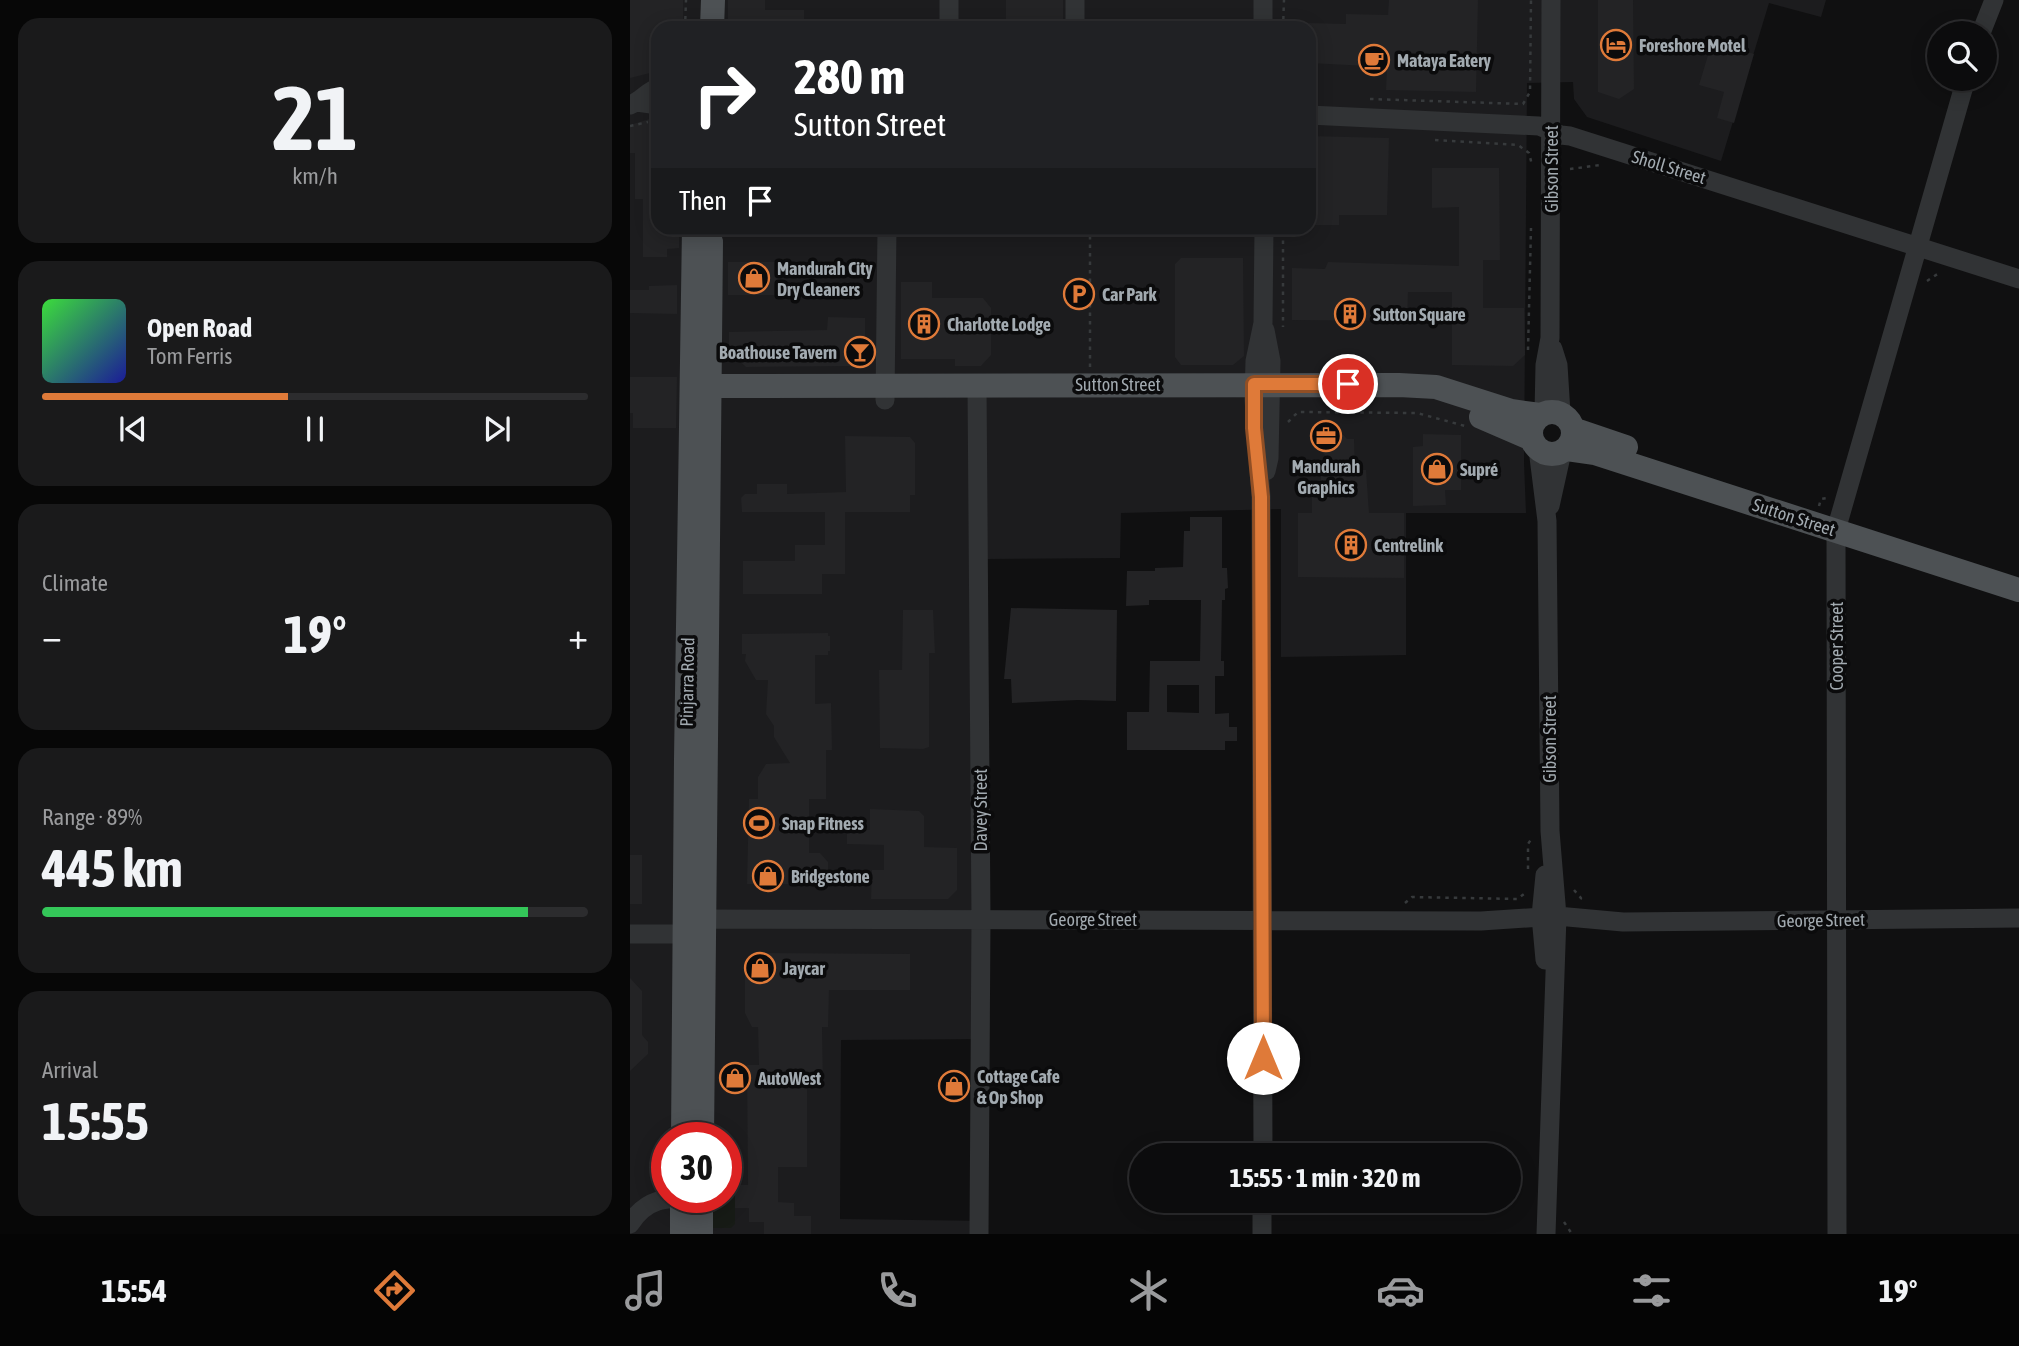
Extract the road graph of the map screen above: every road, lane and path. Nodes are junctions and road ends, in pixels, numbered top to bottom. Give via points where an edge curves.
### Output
1 (686, 0) edge
2 (697, 0) edge
3 (713, 0) edge
4 (949, 0) edge
5 (1075, 0) edge
6 (1263, 0) edge
7 (1284, 0) edge
8 (1531, 0) edge
9 (1551, 0) edge
10 (1980, 0) edge
11 (1994, 0) edge
12 (685, 21) edge
13 (696, 21) edge
14 (712, 21) edge
15 (949, 21) edge
16 (1075, 21) edge
17 (1263, 21) edge
18 (1283, 21) edge
19 (1979, 21) edge
20 (1984, 21) edge
21 (651, 90) edge
22 (1962, 91) edge
23 (1359, 99) dead end
24 (633, 104) edge
25 (651, 112) edge
26 (651, 114) edge
27 (1316, 115) edge
28 (630, 126) edge
29 (1551, 131) junction
30 (1529, 153) dead end
31 (1532, 168) dead end
32 (1531, 220) dead end
33 (694, 235) edge
34 (711, 235) edge
35 (887, 235) edge
36 (1090, 235) edge
37 (1264, 235) edge
38 (1283, 235) edge
39 (1917, 245) junction
40 (1940, 273) dead end
41 (2019, 279) edge
42 (1905, 287) junction
43 (1283, 330) dead end
44 (1528, 353) dead end
45 (1090, 384) junction
46 (885, 392) junction
47 (977, 392) junction
48 (1262, 392) junction
49 (700, 394) junction
50 (1283, 427) dead end
51 (1470, 427) dead end
52 (1552, 432) junction
53 (1838, 524) junction
54 (2019, 575) edge
55 (2019, 590) edge
56 (1567, 882) dead end
57 (1529, 891) dead end
58 (1398, 908) dead end
59 (1579, 918) junction
60 (2019, 918) edge
61 (981, 919) junction
62 (1837, 919) junction
63 (1263, 920) junction
64 (1623, 922) junction
65 (1549, 924) junction
66 (698, 929) junction
67 (630, 934) edge
68 (684, 1122) edge
69 (702, 1122) edge
70 (1262, 1143) edge
71 (651, 1203) edge
72 (687, 1213) edge
73 (695, 1213) edge
74 (1262, 1213) edge
75 (630, 1224) edge
76 (1552, 1228) edge
77 (1836, 1233) edge
78 (682, 1234) edge
79 (701, 1234) edge
80 (979, 1234) edge
81 (1262, 1234) edge
82 (1572, 1234) edge

1 - 12 path
2 - 13 main road
3 - 14 main road
4 - 15 street
5 - 16 street
6 - 17 street
7 - 18 path
8 - 23 path via 1530,92 1522,104
9 - 29 street, Gibson Street
10 - 19 street
11 - 20 street
21 - 24 street
22 - 39 street, Cooper Street
24 - 25 street
26 - 28 path
27 - 29 street, Sholl Street via 1519,124
29 - 39 street, Sholl Street
29 - 52 street, Gibson Street via 1550,338 1558,365
30 - 31 path
32 - 44 path
33 - 49 main road, Pinjarra Road
34 - 49 main road, Pinjarra Road
35 - 46 street
36 - 45 path
37 - 48 street via 1263,323 1255,361
38 - 43 path
39 - 41 street, Sholl Street
39 - 42 street, Cooper Street
40 - 42 path via 1920,292
42 - 53 street, Cooper Street
45 - 47 main road, Sutton Street
45 - 48 main road, Sutton Street
46 - 47 main road, Sutton Street
46 - 49 main road, Sutton Street
47 - 48 main road, Sutton Street
47 - 61 street, Davey Street
48 - 52 main road, Sutton Street via 1425,400 1496,422
48 - 63 street via 1269,458 1261,497
49 - 66 main road, Pinjarra Road
50 - 51 path via 1298,412 1417,413
52 - 53 main road, Sutton Street
52 - 65 street, Gibson Street via 1547,521
53 - 54 main road, Sutton Street
53 - 55 main road, Sutton Street
53 - 62 street, Cooper Street
56 - 59 path via 1581,898
57 - 58 path via 1517,899 1412,897
59 - 64 street, George Street
59 - 65 street, George Street
60 - 62 street, George Street
61 - 63 street, George Street
61 - 66 street, George Street
61 - 80 street, Davey Street
62 - 64 street, George Street
62 - 77 street, Cooper Street
63 - 65 street, George Street
63 - 70 street
64 - 65 street, George Street
65 - 76 street, Gibson Street
66 - 67 street, George Street
66 - 68 main road, Pinjarra Road
66 - 69 main road, Pinjarra Road
71 - 75 street
72 - 78 main road
73 - 79 main road
74 - 81 street
76 - 82 path

